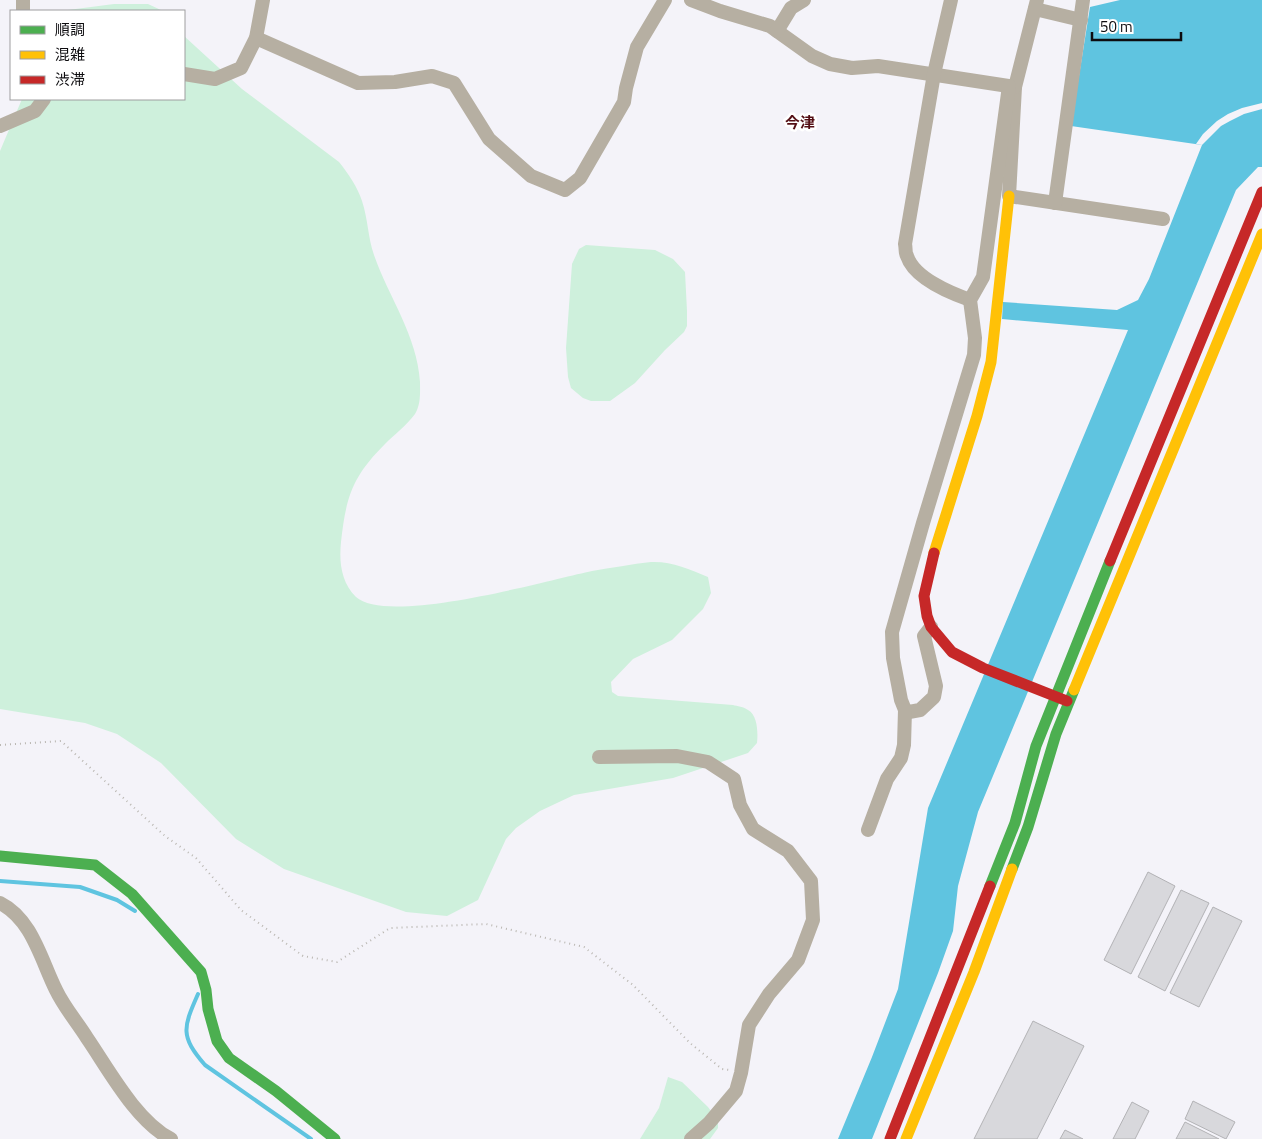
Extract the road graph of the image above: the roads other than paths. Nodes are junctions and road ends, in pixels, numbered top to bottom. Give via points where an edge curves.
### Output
1 (263, 0) edge
2 (665, 0) edge
3 (691, 0) edge
4 (804, 0) edge
5 (951, 0) edge
6 (1083, 0) edge
7 (1034, 3) edge
8 (1081, 20) junction
9 (776, 31) junction
10 (256, 38) junction
11 (185, 74) edge
12 (934, 74) junction
13 (1012, 86) junction
14 (43, 100) edge
15 (0, 126) edge
16 (1262, 192) edge
17 (1009, 196) junction
18 (1055, 203) junction
19 (1163, 219) dead end
20 (1262, 234) edge
21 (970, 300) junction
22 (931, 627) junction
23 (1054, 696) junction
24 (1069, 702) junction
25 (905, 710) junction
26 (599, 757) dead end
27 (868, 830) dead end
28 (0, 856) edge
29 (0, 902) edge
30 (171, 1139) edge
31 (335, 1139) edge
32 (691, 1139) edge
33 (890, 1139) edge
34 (906, 1139) edge

1 - 10 street
2 - 10 street via 637,47 624,102 580,178 565,190 531,176 489,139 454,83 432,76 358,83
3 - 9 street via 770,26
4 - 9 street via 791,8
5 - 12 street
6 - 8 street
7 - 8 street
7 - 13 street
8 - 18 street
9 - 12 street via 812,56 830,64 852,68 878,66
10 - 11 street via 242,68 215,79
12 - 13 street
12 - 21 street via 905,244 907,257 930,282
13 - 17 street
13 - 21 street via 983,277
14 - 15 street via 35,111
16 - 23 street
17 - 18 street
17 - 22 street via 992,362 932,558 924,596
18 - 19 street
20 - 24 street
21 - 25 street via 976,338 974,354 892,632 899,692
22 - 23 street via 952,652
22 - 25 street via 924,636 936,686 934,697 920,710
23 - 24 street
23 - 33 street via 1036,746 1015,823
24 - 34 street via 1025,836
25 - 27 street via 901,758 887,779
26 - 32 street via 677,756 708,762 734,779 740,805 753,830 788,851 812,881 813,920 798,960 769,994 749,1025 736,1091
28 - 31 street via 95,865 132,894 201,972 217,1041 229,1058
29 - 30 street via 27,927 57,993 134,1107

